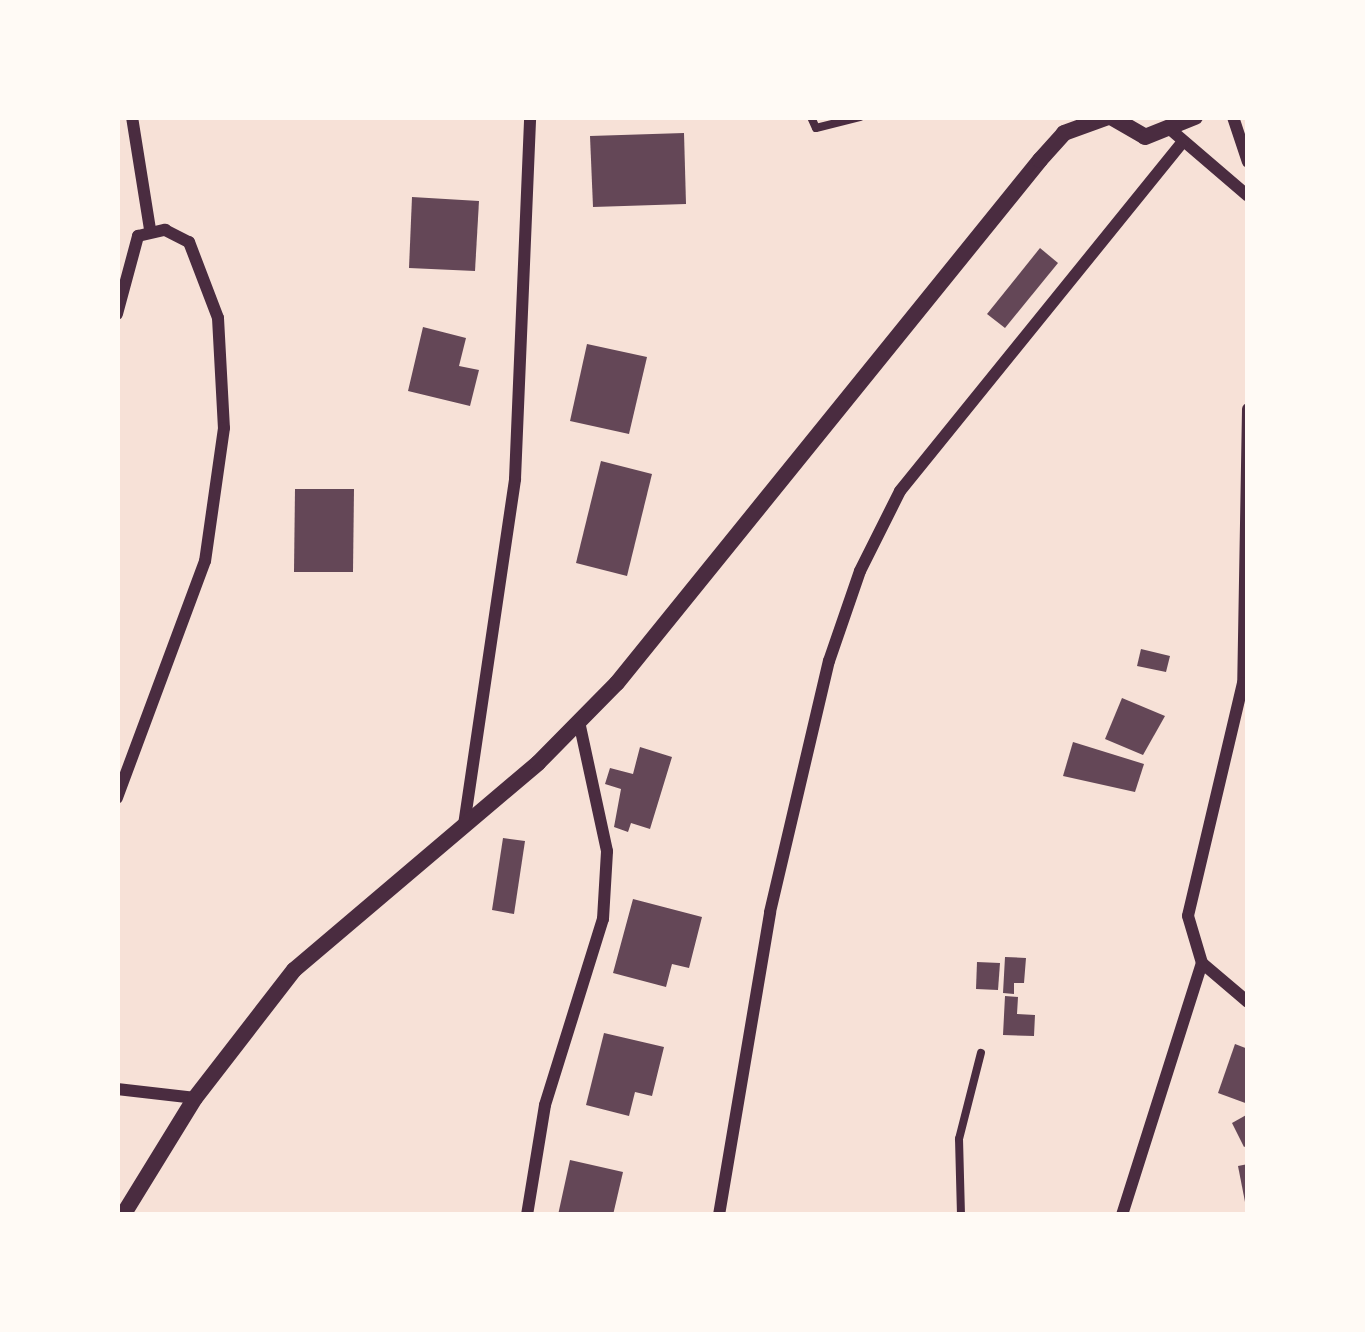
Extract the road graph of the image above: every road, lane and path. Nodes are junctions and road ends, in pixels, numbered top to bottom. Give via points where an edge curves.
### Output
1 (132, 117) edge
2 (530, 117) edge
3 (811, 117) edge
4 (860, 117) edge
5 (1109, 117) edge
6 (1195, 117) edge
7 (1233, 117) edge
8 (1177, 136) junction
9 (1248, 162) edge
10 (1248, 196) edge
11 (150, 230) junction
12 (117, 314) edge
13 (1248, 409) edge
14 (579, 722) junction
15 (117, 798) edge
16 (464, 825) junction
17 (1202, 963) junction
18 (1248, 1003) edge
19 (981, 1053) dead end
20 (117, 1089) edge
21 (195, 1098) junction
22 (123, 1215) edge
23 (527, 1215) edge
24 (719, 1215) edge
25 (961, 1215) edge
26 (1122, 1215) edge

1 - 11 street
2 - 16 street via 515,479
3 - 4 lane via 816,128
5 - 8 street via 1145,137
5 - 14 street via 1064,134 1040,160 738,542
6 - 8 street
7 - 9 street
8 - 10 street
8 - 24 street via 900,491 860,572 829,661 770,912
11 - 12 street via 129,257
11 - 15 street via 189,242 213,290 223,446 205,561
13 - 17 street via 1244,683 1188,916
14 - 16 street
14 - 23 street via 607,851 603,919 545,1105
16 - 21 street via 294,970
17 - 18 street
17 - 26 street
19 - 25 lane via 959,1139
20 - 21 street
21 - 22 street

